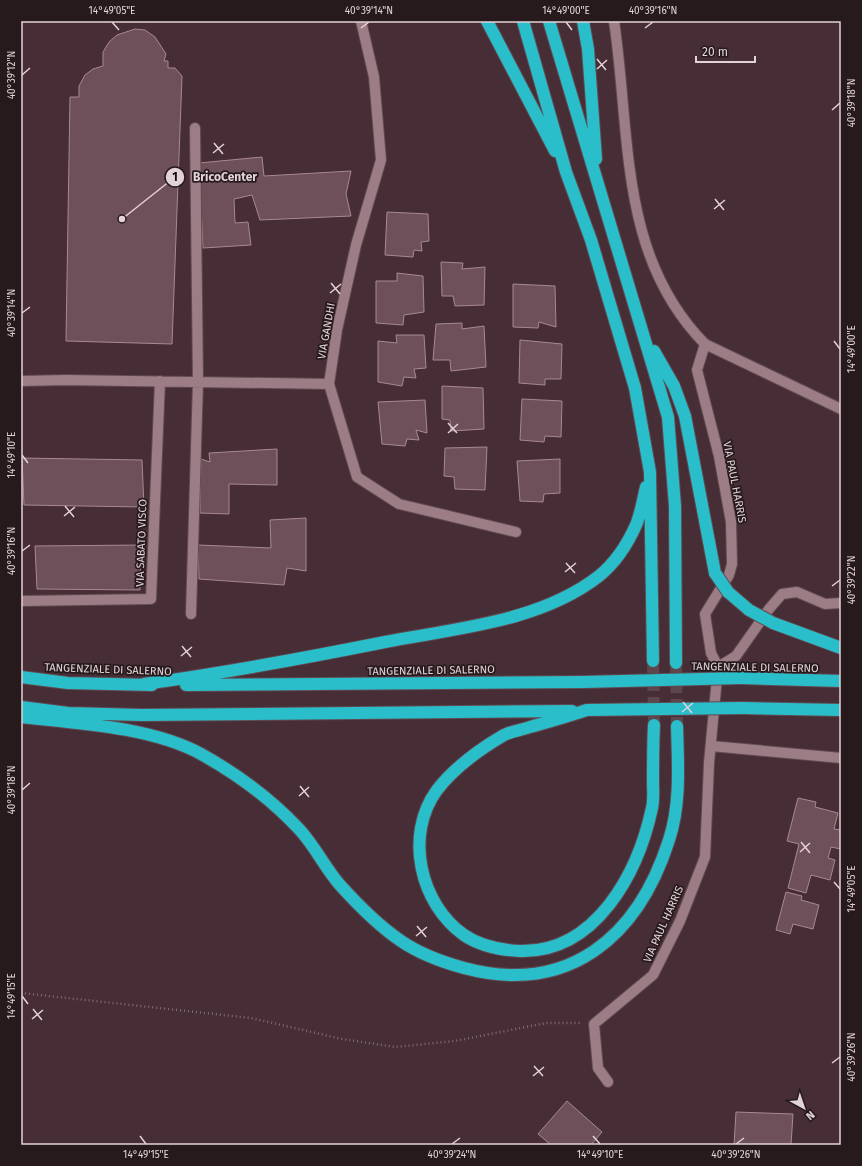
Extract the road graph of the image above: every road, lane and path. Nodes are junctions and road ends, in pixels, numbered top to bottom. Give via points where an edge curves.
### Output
1 (361, 21) edge
2 (487, 21) edge
3 (523, 21) edge
4 (549, 21) edge
5 (583, 21) edge
6 (614, 21) edge
7 (195, 128) dead end
8 (566, 172) junction
9 (597, 176) junction
10 (644, 332) junction
11 (705, 344) junction
12 (21, 381) edge
13 (160, 381) junction
14 (198, 382) junction
15 (329, 384) junction
16 (841, 409) edge
17 (650, 472) junction
18 (516, 532) dead end
19 (21, 601) edge
20 (841, 603) edge
21 (191, 614) dead end
22 (841, 648) edge
23 (654, 661) tunnel mouth
24 (676, 663) tunnel mouth
25 (718, 667) junction
26 (21, 677) edge
27 (841, 681) edge
28 (144, 684) junction
29 (21, 708) edge
30 (587, 710) junction
31 (841, 710) edge
32 (21, 717) edge
33 (654, 725) tunnel mouth
34 (677, 726) tunnel mouth
35 (711, 746) junction
36 (841, 758) edge
37 (21, 993) edge
38 (594, 1024) junction
39 (608, 1082) dead end

1 - 15 street, VIA GANDHI via 374,77 381,160 356,245 337,330
2 - 8 highway
3 - 8 highway
4 - 9 highway
5 - 9 highway via 593,104
6 - 11 street via 620,57 630,182 649,258 667,295 688,326
7 - 14 street
8 - 17 highway via 591,240 635,388
9 - 10 highway
10 - 22 highway, bridge via 674,386 685,416 714,573 728,592 748,610 773,623
10 - 24 highway via 668,417 675,506
11 - 16 street
11 - 25 street, VIA PAUL HARRIS via 697,370 719,456 731,522 732,564 729,576 705,614 711,653
12 - 13 street
13 - 14 street
13 - 19 street, VIA SABATO VISCO via 151,599
14 - 15 street
14 - 21 street
15 - 18 street, VIA GANDHI via 357,477 399,504
17 - 23 highway
17 - 28 highway via 636,524 616,559 600,575 580,588 536,610 486,623 236,671
20 - 25 street via 825,604 797,592 782,594 736,656
25 - 35 street, VIA PAUL HARRIS
26 - 28 highway, TANGENZIALE DI SALERNO via 68,683
27 - 28 highway, TANGENZIALE DI SALERNO, bridge via 741,678 583,682
29 - 30 highway via 68,713 142,715
30 - 31 highway, bridge
30 - 33 highway via 506,734 483,749 456,770 437,791 423,818 420,846 421,868 426,887 435,905 449,922 464,935 486,946 506,950 544,949 574,938 607,909 625,882 642,847 652,806
32 - 34 highway via 137,733 166,740 199,753 244,781 274,805 300,830 339,884 389,932 415,949 440,960 484,973 504,975 550,971 580,960 600,948 622,928 637,908 658,871 670,838 676,805
35 - 36 street
35 - 38 street, VIA PAUL HARRIS via 705,857 680,921 653,975
37 - 38 path via 251,1018 342,1039 396,1047 455,1041 546,1023
38 - 39 street via 598,1068

